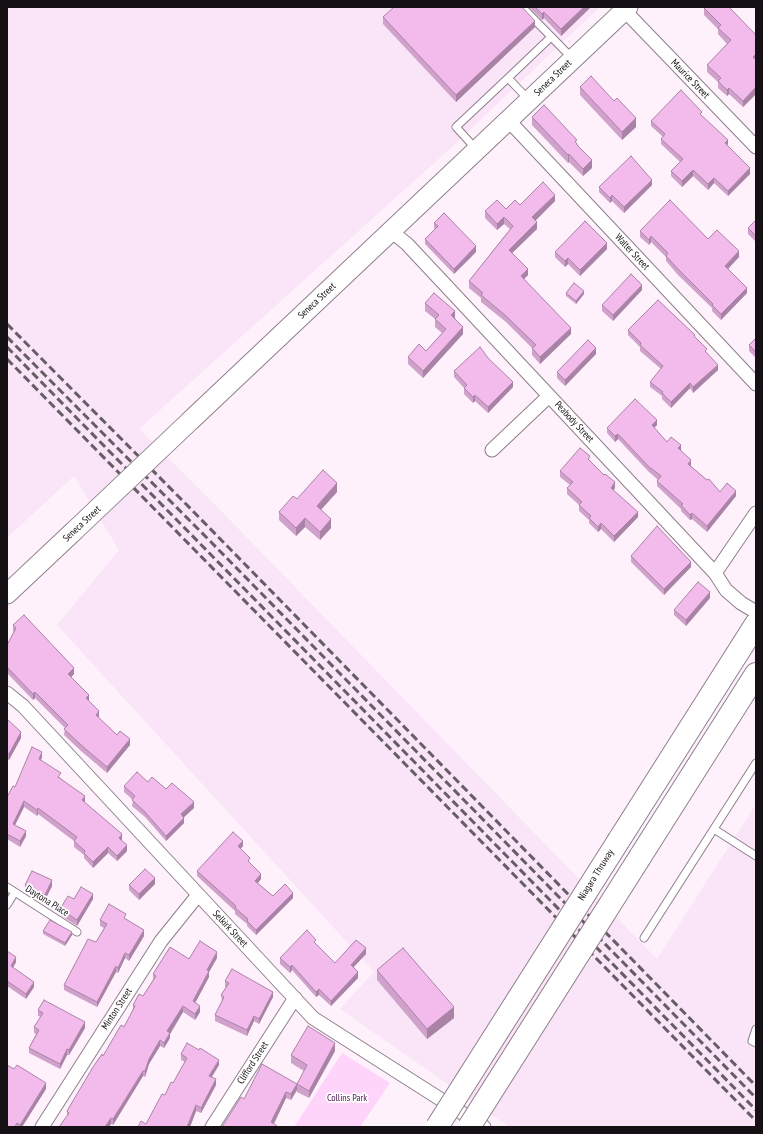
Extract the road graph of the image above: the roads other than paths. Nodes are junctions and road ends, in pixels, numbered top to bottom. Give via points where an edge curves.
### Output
1 (522, 7) edge
2 (626, 9) edge
3 (551, 36) junction
4 (573, 59) junction
5 (508, 78) junction
6 (530, 100) junction
7 (509, 121) junction
8 (756, 147) edge
9 (478, 150) junction
10 (391, 231) junction
11 (756, 384) edge
12 (549, 396) junction
13 (492, 450) dead end
14 (756, 514) edge
15 (715, 573) junction
16 (7, 594) edge
17 (756, 612) edge
18 (756, 624) edge
19 (756, 674) edge
20 (7, 693) edge
21 (756, 763) edge
22 (714, 828) junction
23 (756, 856) edge
24 (7, 887) edge
25 (14, 892) junction
26 (198, 895) junction
27 (7, 905) edge
28 (77, 932) dead end
29 (644, 938) dead end
30 (295, 998) junction
31 (756, 1030) edge
32 (756, 1043) edge
33 (42, 1127) edge
34 (212, 1127) edge
35 (437, 1127) edge
36 (470, 1127) edge
37 (484, 1127) edge

1 - 3 lane
2 - 4 main road, Seneca Street
2 - 8 street, Maurice Street
3 - 4 lane
3 - 5 lane
4 - 6 main road, Seneca Street
5 - 6 lane
5 - 9 lane via 456,127
6 - 7 main road, Seneca Street
7 - 9 main road, Seneca Street
7 - 11 street, Walter Street
9 - 10 main road, Seneca Street
10 - 12 street, Peabody Street via 407,244
10 - 16 main road, Seneca Street, bridge
12 - 13 street
12 - 15 street, Peabody Street
14 - 15 street
15 - 17 street, Peabody Street via 726,590
18 - 35 highway, Niagara Thruway, bridge
19 - 36 highway, bridge
20 - 26 street, Selkirk Street via 23,706
21 - 22 lane
22 - 23 lane
22 - 29 lane
24 - 25 lane, Daytona Place
25 - 27 lane
25 - 28 lane, Daytona Place
26 - 30 street, Selkirk Street
26 - 33 street, Minton Street via 161,941
30 - 34 street, Clifford Street
30 - 37 street, Selkirk Street via 313,1018
31 - 32 lane via 752,1041

